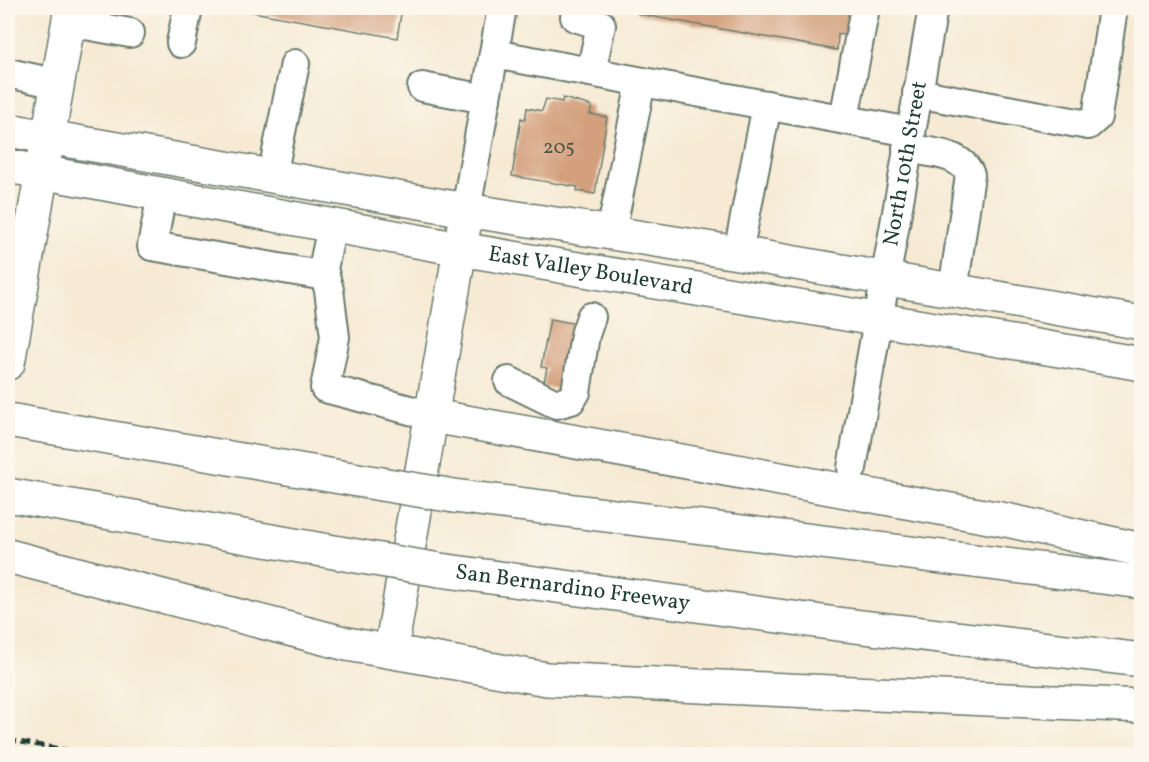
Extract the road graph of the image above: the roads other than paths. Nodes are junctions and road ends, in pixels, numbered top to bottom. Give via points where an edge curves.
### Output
1 (188, 8) edge
2 (502, 8) edge
3 (578, 8) edge
4 (865, 8) edge
5 (933, 8) edge
6 (1113, 8) edge
7 (70, 15) edge
8 (130, 33) dead end
9 (181, 43) dead end
10 (494, 54) junction
11 (295, 64) dead end
12 (591, 72) junction
13 (8, 73) edge
14 (641, 82) junction
15 (58, 84) junction
16 (422, 87) dead end
17 (917, 93) junction
18 (486, 99) junction
19 (767, 105) junction
20 (844, 119) junction
21 (8, 130) edge
22 (48, 136) junction
23 (909, 140) junction
24 (8, 166) edge
25 (40, 172) junction
26 (272, 176) junction
27 (162, 195) junction
28 (466, 210) junction
29 (332, 226) junction
30 (611, 233) junction
31 (460, 249) junction
32 (738, 253) junction
33 (15, 275) edge
34 (325, 276) junction
35 (884, 277) junction
36 (953, 291) junction
37 (591, 317) dead end
38 (877, 319) junction
39 (1142, 323) edge
40 (8, 359) edge
41 (1142, 364) edge
42 (509, 381) dead end
43 (433, 416) junction
44 (20, 422) edge
45 (852, 468) dead end
46 (10, 495) edge
47 (1142, 550) edge
48 (8, 556) edge
49 (1142, 582) edge
50 (391, 650) junction
51 (1142, 660) edge
52 (1142, 706) edge

1 - 9 street
2 - 10 street
3 - 12 street via 575,17 601,25
4 - 20 street
5 - 17 street, North 10th Street
6 - 17 street via 1097,117 1088,124
7 - 8 street
7 - 15 main road
10 - 12 street
10 - 18 street
11 - 26 street
12 - 14 street
13 - 15 street
14 - 19 street
14 - 30 street
15 - 22 main road
16 - 18 street
17 - 23 street, North 10th Street
18 - 28 street
19 - 20 street
19 - 32 street
20 - 23 street
21 - 22 main road, East Valley Boulevard
22 - 25 main road
22 - 26 main road, East Valley Boulevard
23 - 35 street, North 10th Street
23 - 36 street via 955,158 965,164 970,175
24 - 25 main road, East Valley Boulevard
25 - 27 main road, East Valley Boulevard
25 - 33 main road
26 - 28 main road, East Valley Boulevard
27 - 29 main road, East Valley Boulevard
27 - 34 street via 152,246
28 - 30 main road, East Valley Boulevard
28 - 31 main road
29 - 31 main road, East Valley Boulevard
29 - 34 street
30 - 32 main road, East Valley Boulevard
31 - 38 main road, East Valley Boulevard
31 - 43 main road
32 - 35 main road, East Valley Boulevard
33 - 40 main road
34 - 43 street via 335,337 325,388
35 - 36 main road, East Valley Boulevard
35 - 38 street, North 10th Street
36 - 39 main road, East Valley Boulevard
37 - 42 street via 571,400 556,404
38 - 41 main road, East Valley Boulevard
38 - 45 street, North 10th Street
43 - 47 main road via 995,518
43 - 50 main road
44 - 49 main road, bridge via 454,496
46 - 51 main road, San Bernardino Freeway, bridge via 440,570 837,624
48 - 50 main road via 346,644
50 - 52 main road via 548,680

